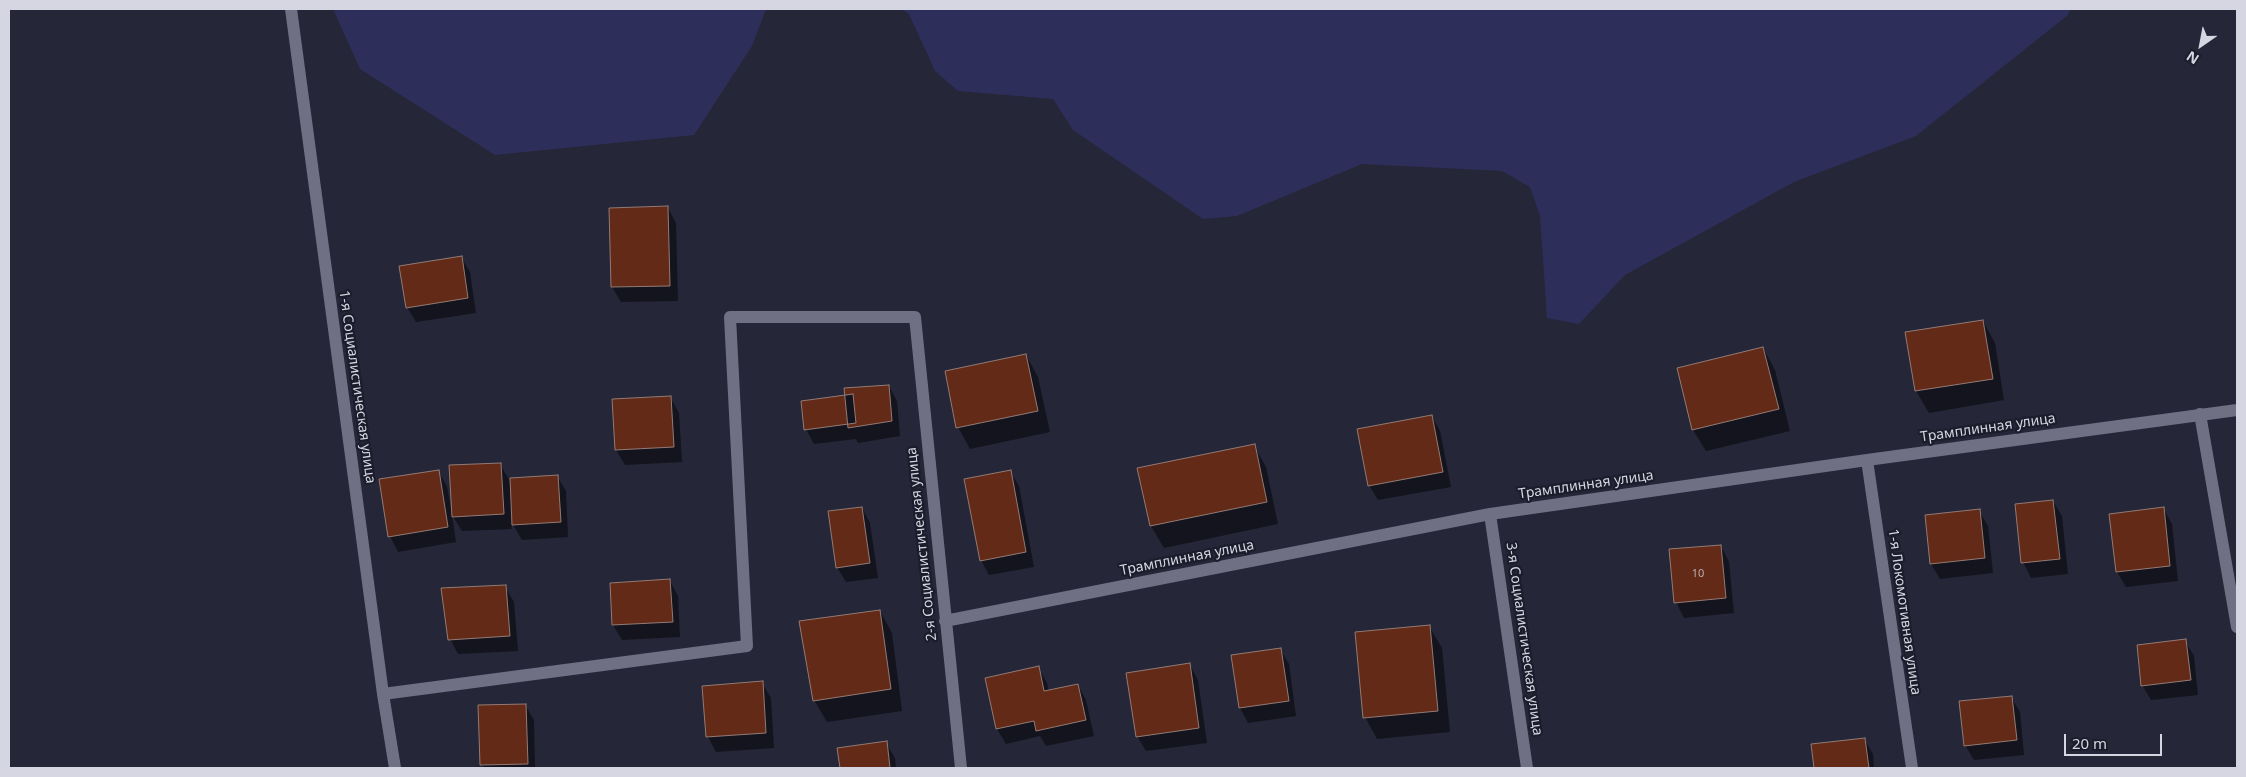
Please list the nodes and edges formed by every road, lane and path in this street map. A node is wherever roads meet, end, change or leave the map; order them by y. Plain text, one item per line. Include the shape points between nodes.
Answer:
1 (290, 9) edge
2 (2237, 410) edge
3 (2200, 414) junction
4 (1867, 460) junction
5 (1490, 514) junction
6 (945, 621) junction
7 (2237, 627) edge
8 (383, 694) junction
9 (396, 768) edge
10 (961, 768) edge
11 (1527, 768) edge
12 (1912, 768) edge

1 - 8 street, 1-я Социалистическая улица
2 - 3 street, Трамплинная улица
3 - 4 street, Трамплинная улица
3 - 7 street
4 - 5 street, Трамплинная улица
4 - 12 street, 1-я Локомотивная улица
5 - 6 street, Трамплинная улица
5 - 11 street, 3-я Социалистическая улица
6 - 8 street, 2-я Социалистическая улица via 915,317 730,317 747,646
6 - 10 street, 2-я Социалистическая улица
8 - 9 street, 1-я Социалистическая улица

